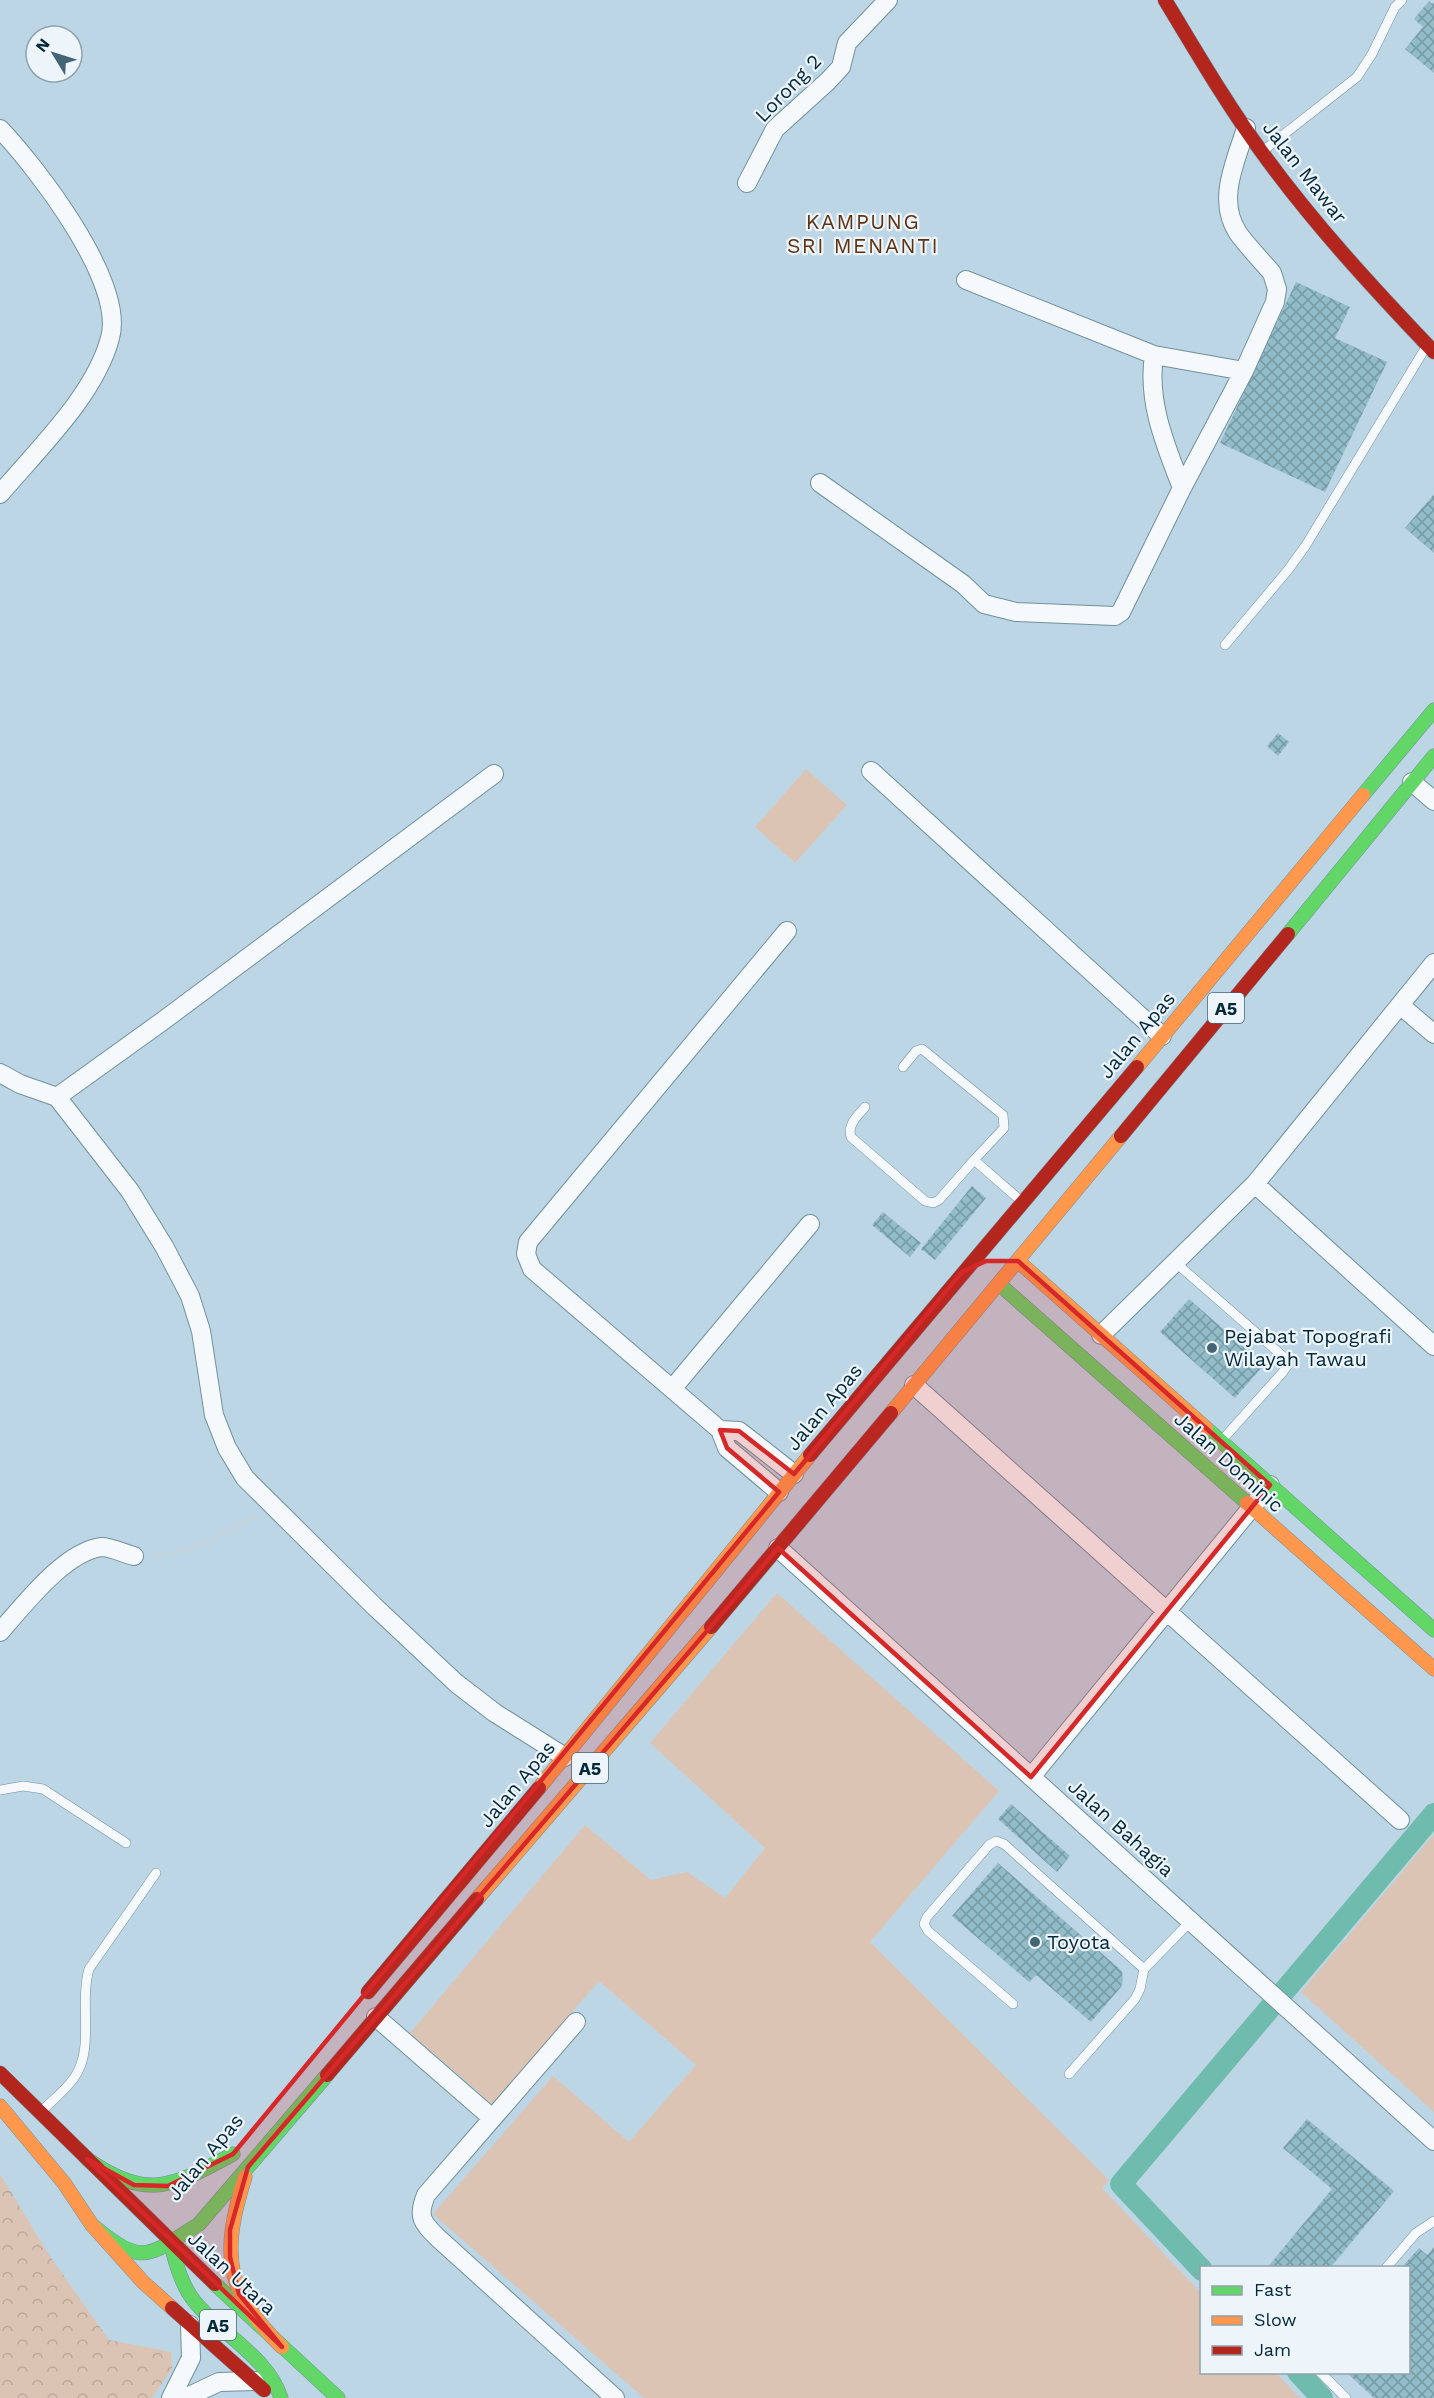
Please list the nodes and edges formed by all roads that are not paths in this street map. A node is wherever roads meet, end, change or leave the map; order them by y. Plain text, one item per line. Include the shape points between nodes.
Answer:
1 (888, 0) edge
2 (1166, 0) edge
3 (1402, 0) edge
4 (1246, 128) junction
5 (0, 129) edge
6 (1262, 151) junction
7 (747, 183) dead end
8 (966, 280) dead end
9 (1431, 349) edge
10 (1154, 355) junction
11 (1244, 371) junction
12 (820, 483) dead end
13 (1182, 488) junction
14 (0, 494) edge
15 (1226, 645) dead end
16 (1434, 710) edge
17 (1434, 756) edge
18 (871, 771) dead end
19 (494, 774) dead end
20 (1412, 782) junction
21 (1434, 801) edge
22 (787, 931) dead end
23 (1434, 963) edge
24 (1401, 1005) junction
25 (1434, 1034) edge
26 (1162, 1036) junction
27 (903, 1066) dead end
28 (0, 1073) edge
29 (57, 1097) junction
30 (865, 1107) dead end
31 (974, 1161) junction
32 (1255, 1184) junction
33 (1023, 1202) junction
34 (810, 1224) dead end
35 (1018, 1261) junction
36 (1176, 1263) junction
37 (962, 1272) junction
38 (999, 1284) junction
39 (1101, 1335) junction
40 (1434, 1346) edge
41 (915, 1384) junction
42 (672, 1389) junction
43 (720, 1430) junction
44 (1222, 1442) junction
45 (795, 1474) junction
46 (1270, 1485) junction
47 (779, 1492) junction
48 (1251, 1508) junction
49 (778, 1548) junction
50 (134, 1556) road end
51 (1167, 1611) junction
52 (1431, 1620) edge
53 (0, 1632) edge
54 (1434, 1669) edge
55 (565, 1757) junction
56 (1031, 1777) junction
57 (0, 1790) edge
58 (1400, 1821) dead end
59 (126, 1843) dead end
60 (156, 1874) dead end
61 (1191, 1921) junction
62 (1144, 1969) junction
63 (361, 2001) dead end
64 (1013, 2004) dead end
65 (376, 2017) junction
66 (576, 2022) dead end
67 (0, 2073) edge
68 (1069, 2074) dead end
69 (0, 2106) edge
70 (41, 2112) junction
71 (492, 2118) junction
72 (1434, 2141) edge
73 (87, 2159) junction
74 (248, 2167) junction
75 (204, 2186) dead end
76 (179, 2221) dead end
77 (1434, 2221) edge
78 (92, 2225) junction
79 (170, 2242) junction
80 (1388, 2266) edge
81 (190, 2325) junction
82 (282, 2347) junction
83 (1321, 2374) edge
84 (255, 2381) junction
85 (171, 2398) edge
86 (185, 2398) edge
87 (273, 2398) edge
88 (281, 2398) edge
89 (339, 2398) edge
90 (615, 2398) edge
91 (1346, 2398) edge

1 - 7 street, Lorong 2 via 847,43 840,67 828,81 775,129
2 - 4 main road, Jalan Mawar
3 - 6 lane via 1357,77
4 - 6 main road, Jalan Mawar
4 - 11 street via 1227,200 1238,232 1272,273 1277,288 1275,302
5 - 14 street via 65,212 111,302 111,336 102,362 82,396
6 - 9 main road, Jalan Mawar via 1312,216
8 - 10 street
9 - 15 lane via 1288,570
10 - 11 street
10 - 13 street via 1151,375 1157,423
11 - 13 street
12 - 13 street via 963,584 984,604 1016,612 1115,616 1126,606
16 - 26 main road, Jalan Apas / A5
17 - 20 main road, Jalan Apas / A5
18 - 26 street
19 - 29 street
20 - 21 street
20 - 35 main road, Jalan Apas / A5
22 - 42 street via 528,1242 525,1254 532,1269
23 - 24 street
24 - 25 street
24 - 32 street
26 - 33 main road, Jalan Apas / A5
27 - 31 lane via 922,1049 1003,1115 1004,1128
28 - 29 street
29 - 55 street via 130,1191 180,1275 201,1331 214,1415 245,1478 456,1683
30 - 31 lane via 852,1123 851,1137 925,1201 939,1200
31 - 33 lane
32 - 36 street
32 - 40 street
33 - 37 main road, Jalan Apas / A5
34 - 42 street
35 - 37 main road via 999,1259
35 - 38 main road, Jalan Apas / A5
35 - 39 main road, Jalan Dominic
36 - 39 street
36 - 44 lane via 1285,1358 1287,1366
37 - 45 main road, Jalan Apas / A5
38 - 41 main road, Jalan Apas / A5
38 - 48 main road, Jalan Dominic
39 - 44 main road, Jalan Dominic
41 - 49 main road, Jalan Apas / A5
41 - 51 street
42 - 43 street
43 - 45 street via 739,1431
43 - 47 street via 727,1448
44 - 46 main road, Jalan Dominic
45 - 47 main road, Jalan Apas / A5
46 - 48 street
46 - 52 main road, Jalan Dominic
47 - 55 main road, Jalan Apas / A5
48 - 51 street
48 - 54 main road, Jalan Dominic
49 - 56 street, Jalan Bahagia
49 - 65 main road, Jalan Apas / A5
50 - 53 street via 103,1547 77,1556 50,1576
51 - 56 street
51 - 58 street
55 - 63 main road, Jalan Apas / A5
56 - 61 street, Jalan Bahagia
57 - 59 lane via 23,1786 42,1789
60 - 70 lane via 89,1969 84,1986 87,2044 81,2063 74,2078
61 - 62 lane
61 - 72 street, Jalan Bahagia
62 - 64 lane via 996,1841 924,1924
62 - 68 lane via 1135,1999
65 - 71 street
65 - 74 main road, Jalan Apas / A5
66 - 71 street
67 - 70 main road, Jalan Utara
69 - 78 main road via 64,2183
70 - 73 main road, Jalan Utara
71 - 90 street via 426,2195 421,2208 423,2223
73 - 75 main road, Jalan Apas via 134,2185 168,2186 236,2150
73 - 79 main road, Jalan Utara
74 - 79 main road, Jalan Apas / A5 via 199,2224
74 - 82 main road via 230,2230 230,2258 239,2294
76 - 79 main road, Jalan Apas
77 - 80 lane via 1416,2234
78 - 79 main road, A5 via 123,2249 137,2254 155,2252
78 - 81 main road via 143,2282
79 - 82 main road, Jalan Utara
79 - 88 main road, A5 via 181,2278 195,2302 270,2376
81 - 84 main road
81 - 85 street via 191,2358
82 - 89 main road, Jalan Utara
83 - 91 lane
84 - 86 street via 219,2382
84 - 87 main road

